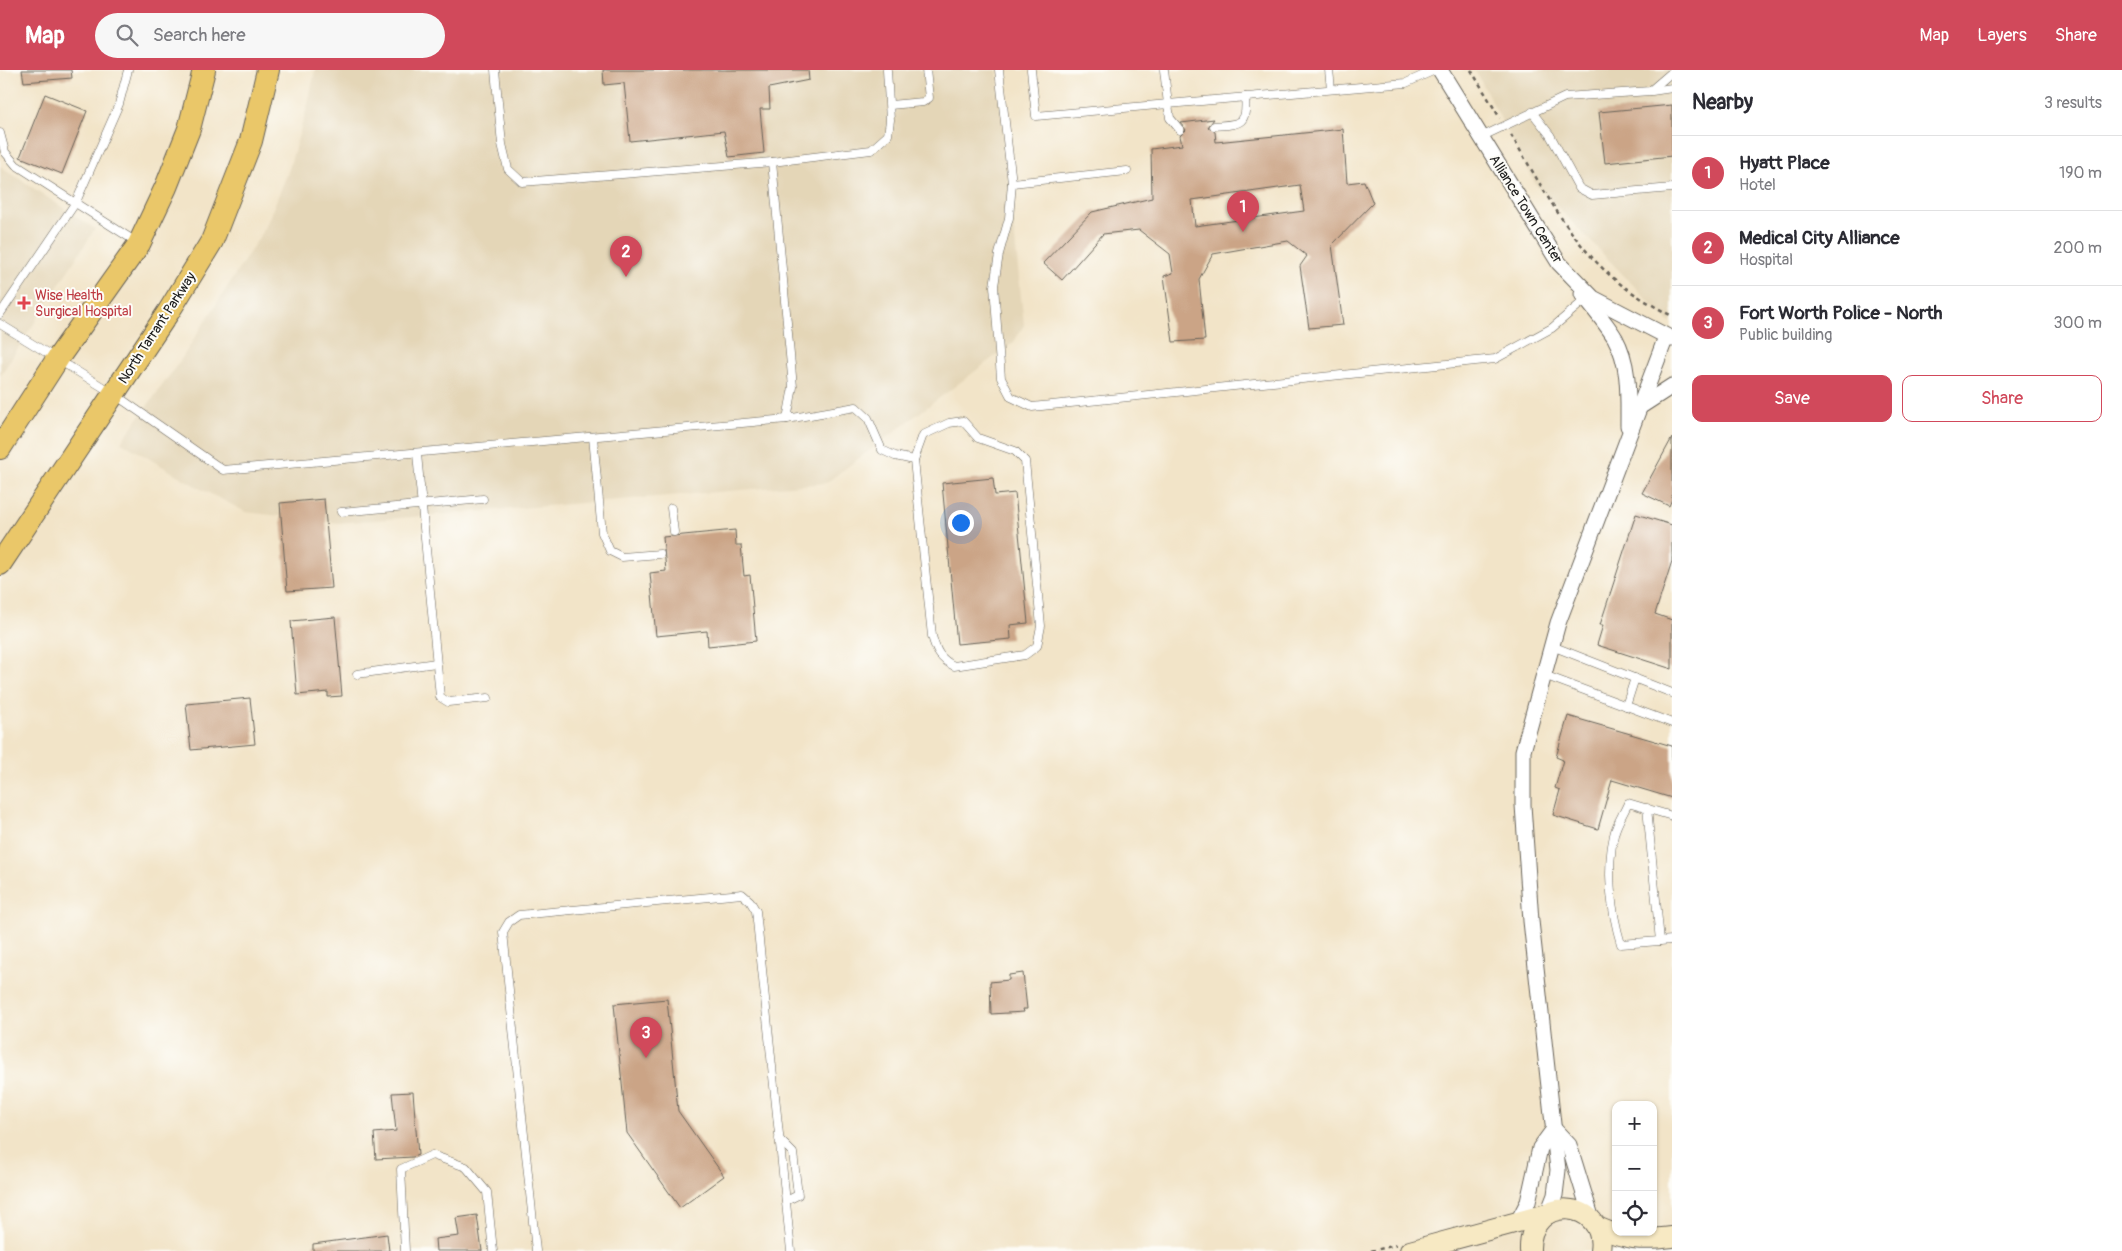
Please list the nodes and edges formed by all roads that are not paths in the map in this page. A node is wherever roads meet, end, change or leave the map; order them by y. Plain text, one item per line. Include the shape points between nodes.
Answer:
1 (128, 70) edge
2 (204, 70) edge
3 (268, 70) edge
4 (495, 70) edge
5 (887, 70) edge
6 (926, 70) edge
7 (999, 70) edge
8 (1031, 70) edge
9 (1164, 70) edge
10 (1328, 70) edge
11 (1436, 70) edge
12 (1440, 70) edge
13 (1672, 72) edge
14 (1672, 88) edge
15 (1331, 89) junction
16 (1650, 91) junction
17 (1245, 97) junction
18 (1168, 104) junction
19 (890, 105) junction
20 (1532, 112) junction
21 (1214, 126) dead end
22 (1180, 130) dead end
23 (0, 133) edge
24 (1481, 137) junction
25 (772, 162) junction
26 (1127, 171) dead end
27 (1012, 183) junction
28 (1672, 188) edge
29 (76, 202) junction
30 (139, 244) junction
31 (1558, 263) junction
32 (1586, 300) junction
33 (0, 314) edge
34 (0, 324) edge
35 (1669, 338) edge
36 (58, 358) junction
37 (1672, 386) edge
38 (114, 394) junction
39 (1638, 408) junction
40 (787, 419) junction
41 (593, 437) junction
42 (1628, 437) junction
43 (0, 448) edge
44 (417, 454) junction
45 (914, 460) junction
46 (483, 499) dead end
47 (421, 505) junction
48 (671, 508) dead end
49 (341, 512) dead end
50 (674, 532) dead end
51 (660, 554) dead end
52 (0, 564) edge
53 (1552, 646) junction
54 (436, 663) junction
55 (357, 674) dead end
56 (1544, 675) junction
57 (1636, 678) junction
58 (1672, 692) edge
59 (488, 698) dead end
60 (1626, 706) junction
61 (1672, 723) edge
62 (1646, 808) junction
63 (1672, 816) edge
64 (1672, 940) edge
65 (1660, 941) junction
66 (1554, 1129) junction
67 (780, 1139) junction
68 (786, 1201) junction
69 (1548, 1214) junction
70 (1517, 1223) junction
71 (1595, 1225) junction
72 (1672, 1236) edge
73 (405, 1251) edge
74 (493, 1251) edge
75 (536, 1251) edge
76 (791, 1251) edge
77 (1410, 1251) edge
78 (1530, 1251) edge
79 (1600, 1251) edge

1 - 29 lane via 119,104
2 - 30 main road via 189,129
3 - 38 main road, North Tarrant Parkway via 252,141 212,241
4 - 25 lane via 502,144 508,169 522,182
5 - 19 lane
6 - 19 lane via 929,98 923,102
7 - 27 lane
8 - 18 lane via 1036,116
9 - 18 lane
10 - 15 lane
11 - 15 lane via 1406,83
12 - 24 street, Alliance Town Center
13 - 16 lane
14 - 16 lane
15 - 17 lane
16 - 20 lane via 1565,98
17 - 18 lane
17 - 21 lane via 1244,119 1238,124
18 - 22 lane via 1170,118
19 - 25 lane via 888,135 871,150
20 - 24 lane
20 - 28 lane via 1550,136 1579,188 1592,195
23 - 29 lane via 5,152 16,165
24 - 31 street, Alliance Town Center
25 - 40 lane via 793,387
26 - 27 lane
27 - 32 lane via 1009,218 994,286 996,323 1001,378 1011,397 1032,407 1494,359 1552,328
29 - 30 lane
29 - 33 lane
30 - 36 main road
31 - 32 street
31 - 35 street, Alliance Town Center via 1593,298
32 - 42 street via 1615,338 1624,363 1628,378
34 - 36 lane
35 - 39 street
36 - 38 lane
36 - 43 main road
37 - 39 street
38 - 44 lane via 224,470
38 - 52 main road, North Tarrant Parkway
39 - 42 street
40 - 41 lane
40 - 45 lane via 856,407 868,418 882,450
41 - 44 lane
41 - 51 lane via 602,533 610,551 622,557
42 - 53 street
44 - 47 lane
45 - 45 lane via 936,650 944,661 954,666 1025,655 1037,646 1041,626 1025,462 1015,451 978,438 962,421 949,423 923,435
46 - 47 lane
47 - 49 lane
47 - 54 lane
48 - 50 lane
53 - 56 street
53 - 57 lane
54 - 55 lane
54 - 59 lane via 440,698 444,702
56 - 60 lane
56 - 66 street via 1523,751 1523,805 1530,921
57 - 58 lane
57 - 60 lane
60 - 61 lane
62 - 63 lane
62 - 65 lane
62 - 65 lane via 1628,803 1614,834 1610,872 1621,944
64 - 65 lane
66 - 69 street via 1558,1182
66 - 70 street via 1540,1148 1528,1202
66 - 71 street via 1568,1145
67 - 68 lane
67 - 68 lane via 793,1154 798,1195
67 - 75 lane via 756,911 742,894 519,915 503,932
68 - 76 lane
69 - 70 main road
69 - 71 main road via 1568,1209 1578,1211
69 - 78 main road via 1532,1230
70 - 77 main road
71 - 72 main road via 1621,1238 1645,1240
71 - 79 main road
73 - 74 lane via 400,1169 432,1155 466,1167 487,1192

